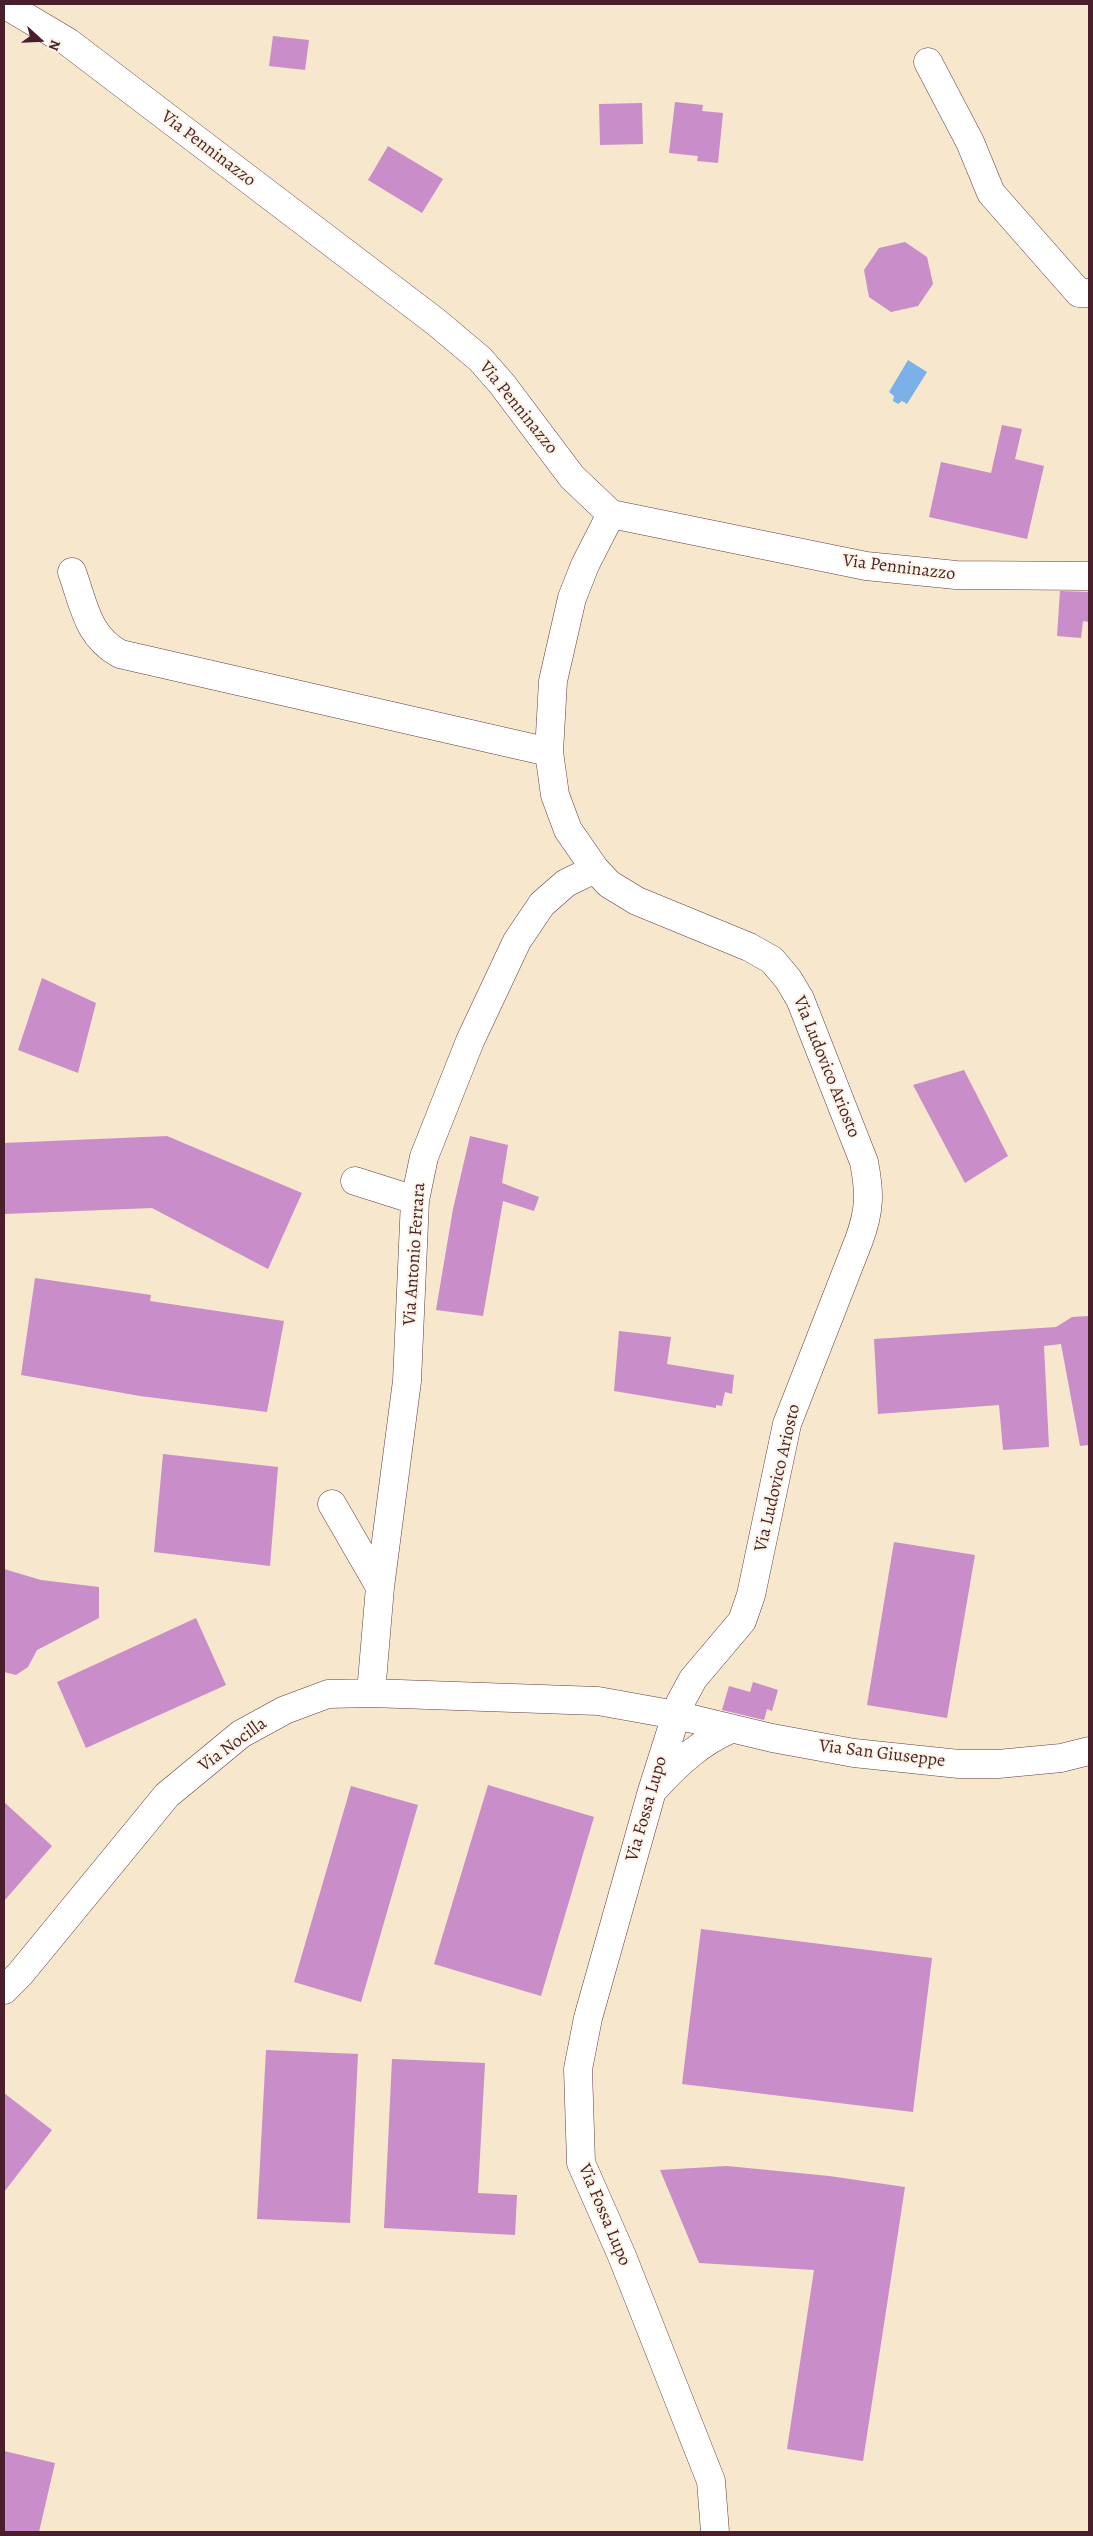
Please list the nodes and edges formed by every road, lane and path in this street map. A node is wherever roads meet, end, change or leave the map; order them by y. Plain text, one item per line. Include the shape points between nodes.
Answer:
1 (4, 4) edge
2 (928, 62) dead end
3 (1089, 293) edge
4 (611, 514) junction
5 (72, 572) dead end
6 (1089, 576) edge
7 (549, 752) junction
8 (594, 869) junction
9 (355, 1181) dead end
10 (415, 1200) junction
11 (332, 1504) dead end
12 (380, 1587) junction
13 (371, 1692) junction
14 (676, 1715) junction
15 (731, 1729) junction
16 (1089, 1751) edge
17 (652, 1791) junction
18 (4, 1990) edge
19 (715, 2532) edge

1 - 4 street, Via Penninazzo via 68,42 436,322 502,384 572,478
2 - 3 street via 970,142 991,193 1079,293
4 - 6 street, Via Penninazzo via 866,566 956,575
4 - 7 street, Via Ludovico Ariosto via 585,565 560,643 549,716
5 - 7 street via 96,635 120,654
7 - 8 street, Via Ludovico Ariosto via 556,795 568,830
8 - 10 street, Via Antonio Ferrara via 566,883 542,904 517,942 470,1040 424,1157
8 - 14 street, Via Ludovico Ariosto via 609,884 637,901 772,960 800,999 864,1162 870,1190 868,1216 788,1424 751,1595 742,1622 693,1679
9 - 10 street
10 - 12 street, Via Antonio Ferrara via 407,1381
11 - 12 street
12 - 13 street, Via Antonio Ferrara
13 - 14 street, Via Nocilla via 598,1701
13 - 18 street, Via Nocilla via 328,1694 285,1710 234,1740 167,1795
14 - 15 street, Via San Giuseppe
14 - 17 street, Via Fossa Lupo
15 - 16 street, Via San Giuseppe via 854,1753 959,1764 1061,1758
15 - 17 street via 710,1738 681,1760
17 - 19 street, Via Fossa Lupo via 581,2052 578,2069 581,2163 622,2256 710,2481

